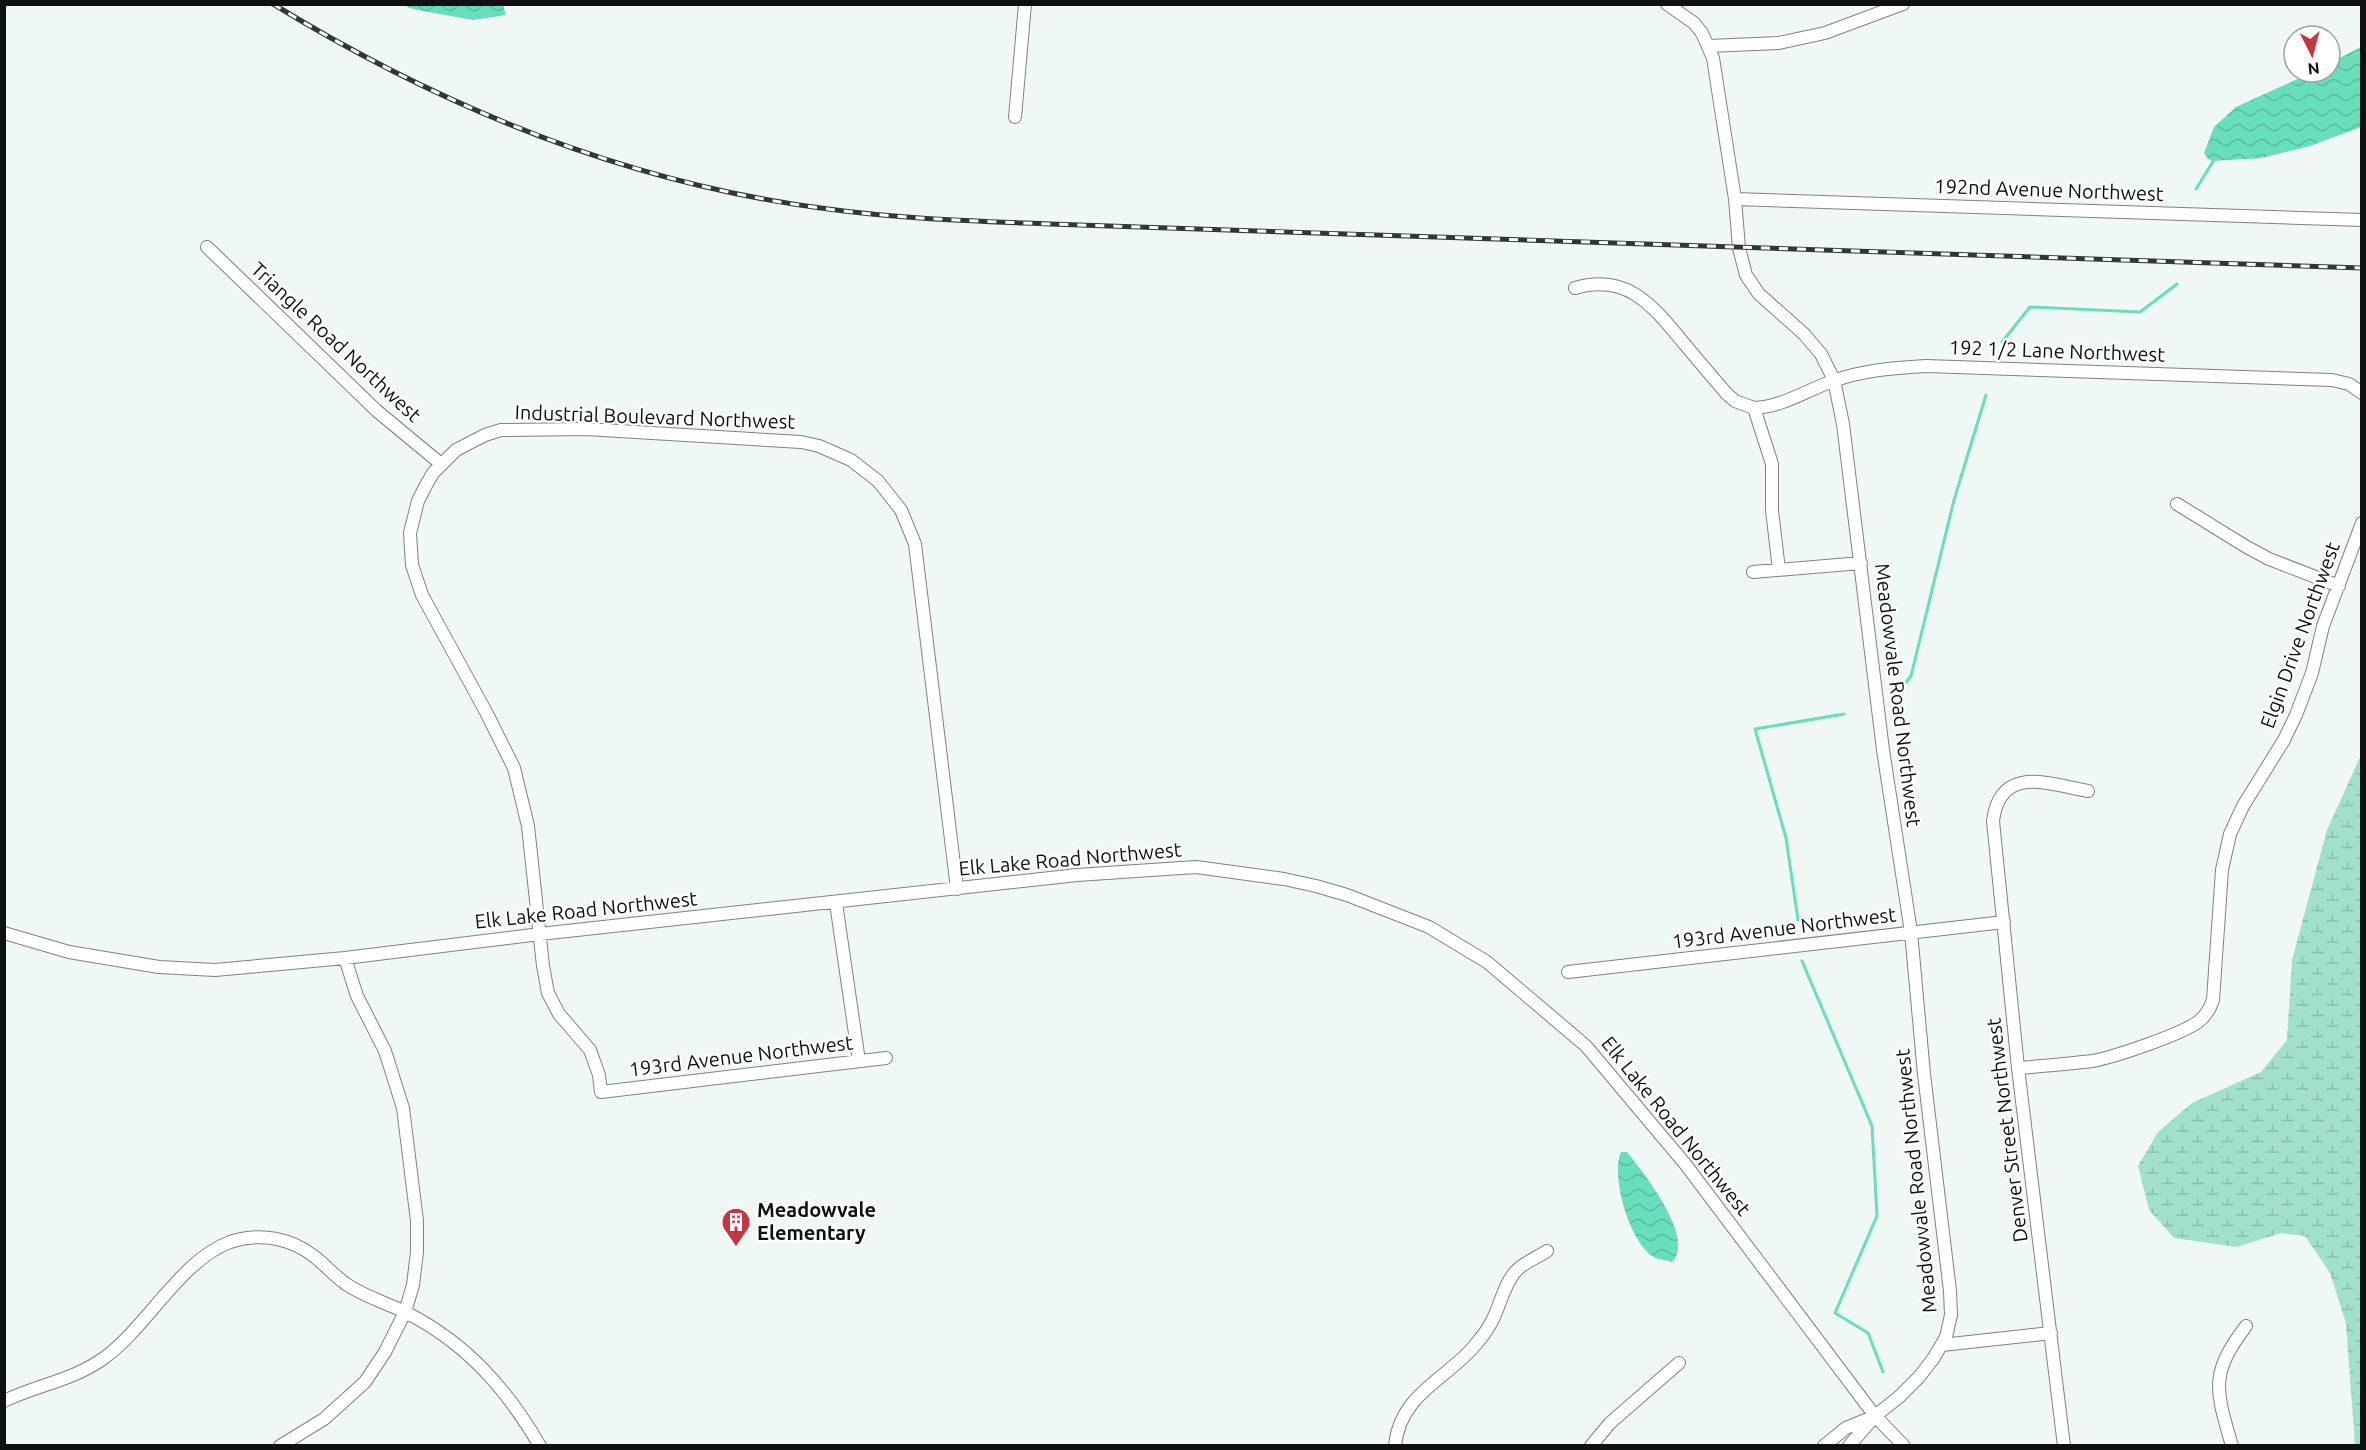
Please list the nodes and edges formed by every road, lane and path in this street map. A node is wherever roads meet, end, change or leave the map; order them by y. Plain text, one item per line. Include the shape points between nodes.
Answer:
1 (1025, 4) edge
2 (1667, 4) edge
3 (1903, 4) edge
4 (1709, 46) junction
5 (1015, 117) dead end
6 (1735, 200) junction
7 (2361, 220) edge
8 (207, 247) dead end
9 (1575, 288) dead end
10 (1834, 380) junction
11 (2361, 393) edge
12 (1754, 408) junction
13 (441, 464) junction
14 (2177, 504) dead end
15 (2361, 523) edge
16 (1861, 563) junction
17 (1779, 570) junction
18 (1753, 572) dead end
19 (2339, 586) junction
20 (2088, 791) dead end
21 (957, 889) junction
22 (836, 903) junction
23 (2004, 922) junction
24 (1911, 932) junction
25 (4, 933) edge
26 (540, 934) junction
27 (345, 958) junction
28 (1568, 972) dead end
29 (886, 1058) dead end
30 (858, 1061) junction
31 (2018, 1068) junction
32 (601, 1092) joint
33 (1547, 1251) dead end
34 (405, 1312) junction
35 (2246, 1326) dead end
36 (2051, 1333) junction
37 (1942, 1345) junction
38 (1679, 1363) dead end
39 (4, 1401) edge
40 (1875, 1416) junction
41 (280, 1446) edge
42 (540, 1446) edge
43 (1395, 1446) edge
44 (1591, 1446) edge
45 (1824, 1446) edge
46 (1849, 1446) edge
47 (1904, 1446) edge
48 (2064, 1446) edge
49 (2232, 1446) edge

1 - 5 street
2 - 4 street, Meadowvale Road Northwest via 1695,24
3 - 4 street via 1825,33 1779,43
4 - 6 street, Meadowvale Road Northwest via 1716,68
6 - 7 street, 192nd Avenue Northwest
6 - 10 street, Meadowvale Road Northwest via 1739,248 1746,275 1759,294 1814,344
8 - 13 street, Triangle Road Northwest via 377,411
9 - 12 street via 1598,283 1634,293 1656,311 1727,394
10 - 11 street, 192 1/2 Lane Northwest via 1871,370 1926,366 2332,380 2349,384
10 - 12 street, 192 1/2 Lane Northwest via 1780,404
10 - 16 street, Meadowvale Road Northwest
12 - 17 street via 1772,464 1772,510
13 - 21 street, Industrial Boulevard Northwest via 456,450 485,435 501,430 543,429 801,442 835,452 865,470 901,510 915,544
13 - 26 street, Industrial Boulevard Northwest via 425,487 413,517 412,565 422,595 514,768 528,826
14 - 19 street via 2253,550
15 - 19 street, Elgin Drive Northwest
16 - 17 street
16 - 24 street, Meadowvale Road Northwest via 1883,750
17 - 18 street
19 - 31 street, Elgin Drive Northwest via 2296,715 2230,834 2222,870 2210,1009 2186,1029 2120,1054
20 - 23 street, Denver Street Northwest via 2028,781 2012,786 1999,799 1993,821
21 - 22 street, Elk Lake Road Northwest
21 - 40 street, Elk Lake Road Northwest via 1196,867 1316,886 1429,927 1487,962 1586,1046 1686,1165
22 - 26 street, Elk Lake Road Northwest
22 - 30 street
23 - 24 street, 193rd Avenue Northwest
23 - 31 street, Denver Street Northwest
24 - 28 street, 193rd Avenue Northwest
24 - 37 street, Meadowvale Road Northwest via 1950,1299 1951,1315
25 - 27 street, Elk Lake Road Northwest via 69,952 159,967 215,970
26 - 27 street, Elk Lake Road Northwest
26 - 32 street, Industrial Boulevard Northwest via 548,993 559,1014 590,1050
27 - 34 street via 357,996 385,1051 404,1115 418,1237
29 - 30 street, 193rd Avenue Northwest
30 - 32 street, 193rd Avenue Northwest
31 - 36 street, Denver Street Northwest
33 - 43 street via 1516,1271 1491,1323 1475,1345 1422,1390 1407,1411
34 - 39 street via 346,1284 293,1243 268,1237 242,1239 203,1258 104,1358 77,1374
34 - 41 street via 375,1368 353,1395 324,1419
34 - 42 street via 433,1327 472,1357 515,1406
35 - 49 street via 2218,1375 2219,1398
36 - 37 street
36 - 48 street, Denver Street Northwest
37 - 40 street, Meadowvale Road Northwest via 1919,1377
38 - 44 street via 1610,1423
40 - 45 street via 1846,1428
40 - 46 street
40 - 47 street, Elk Lake Road Northwest

